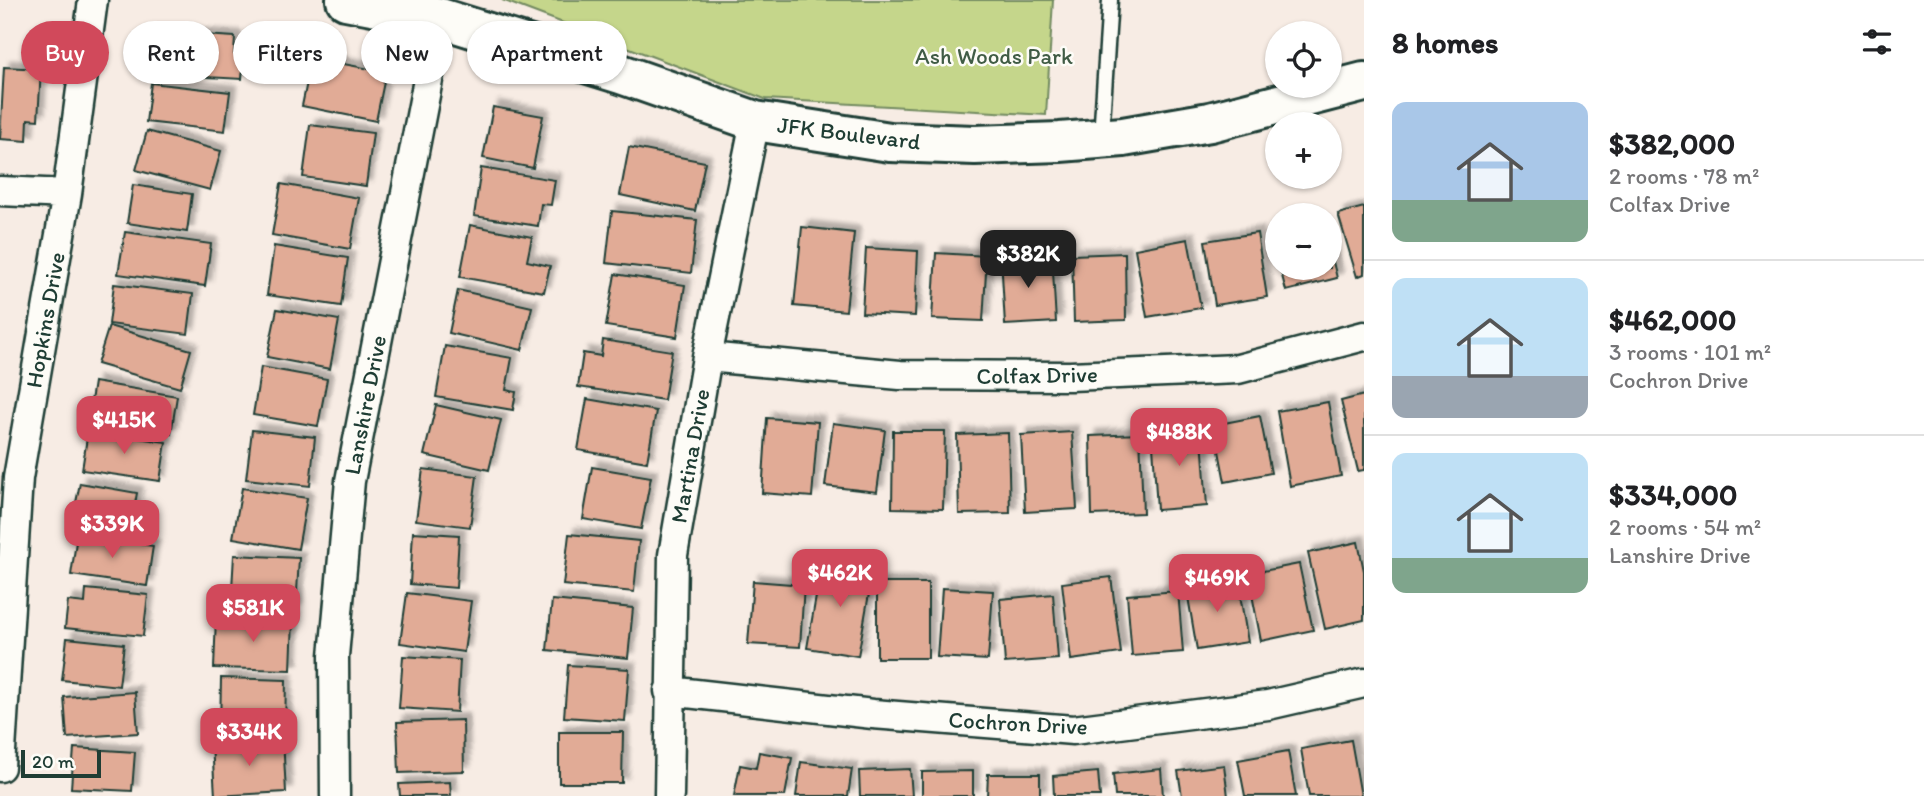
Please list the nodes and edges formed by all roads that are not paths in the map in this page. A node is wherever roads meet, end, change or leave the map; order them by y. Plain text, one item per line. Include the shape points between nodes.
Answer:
1 (93, 0) edge
2 (346, 0) edge
3 (1110, 0) edge
4 (440, 18) junction
5 (1364, 82) edge
6 (755, 121) junction
7 (1100, 139) junction
8 (0, 191) edge
9 (67, 194) junction
10 (1364, 336) edge
11 (707, 357) junction
12 (1364, 683) edge
13 (669, 691) junction
14 (0, 767) edge
15 (335, 796) edge
16 (669, 796) edge

1 - 9 street, Hopkins Drive
2 - 4 street, JFK Boulevard
3 - 7 lane
4 - 6 street, JFK Boulevard
4 - 15 street, Lanshire Drive via 350,481 334,656
5 - 7 street, JFK Boulevard via 1210,122
6 - 7 street, JFK Boulevard via 890,142 975,145
6 - 11 street, Martina Drive
8 - 9 street
9 - 14 street, Hopkins Drive via 18,478
10 - 11 street, Colfax Drive via 1238,369 1070,376 900,375
11 - 13 street, Martina Drive via 673,555
12 - 13 street, Cochron Drive via 1268,705 1073,730 873,715
13 - 16 street, Martina Drive

